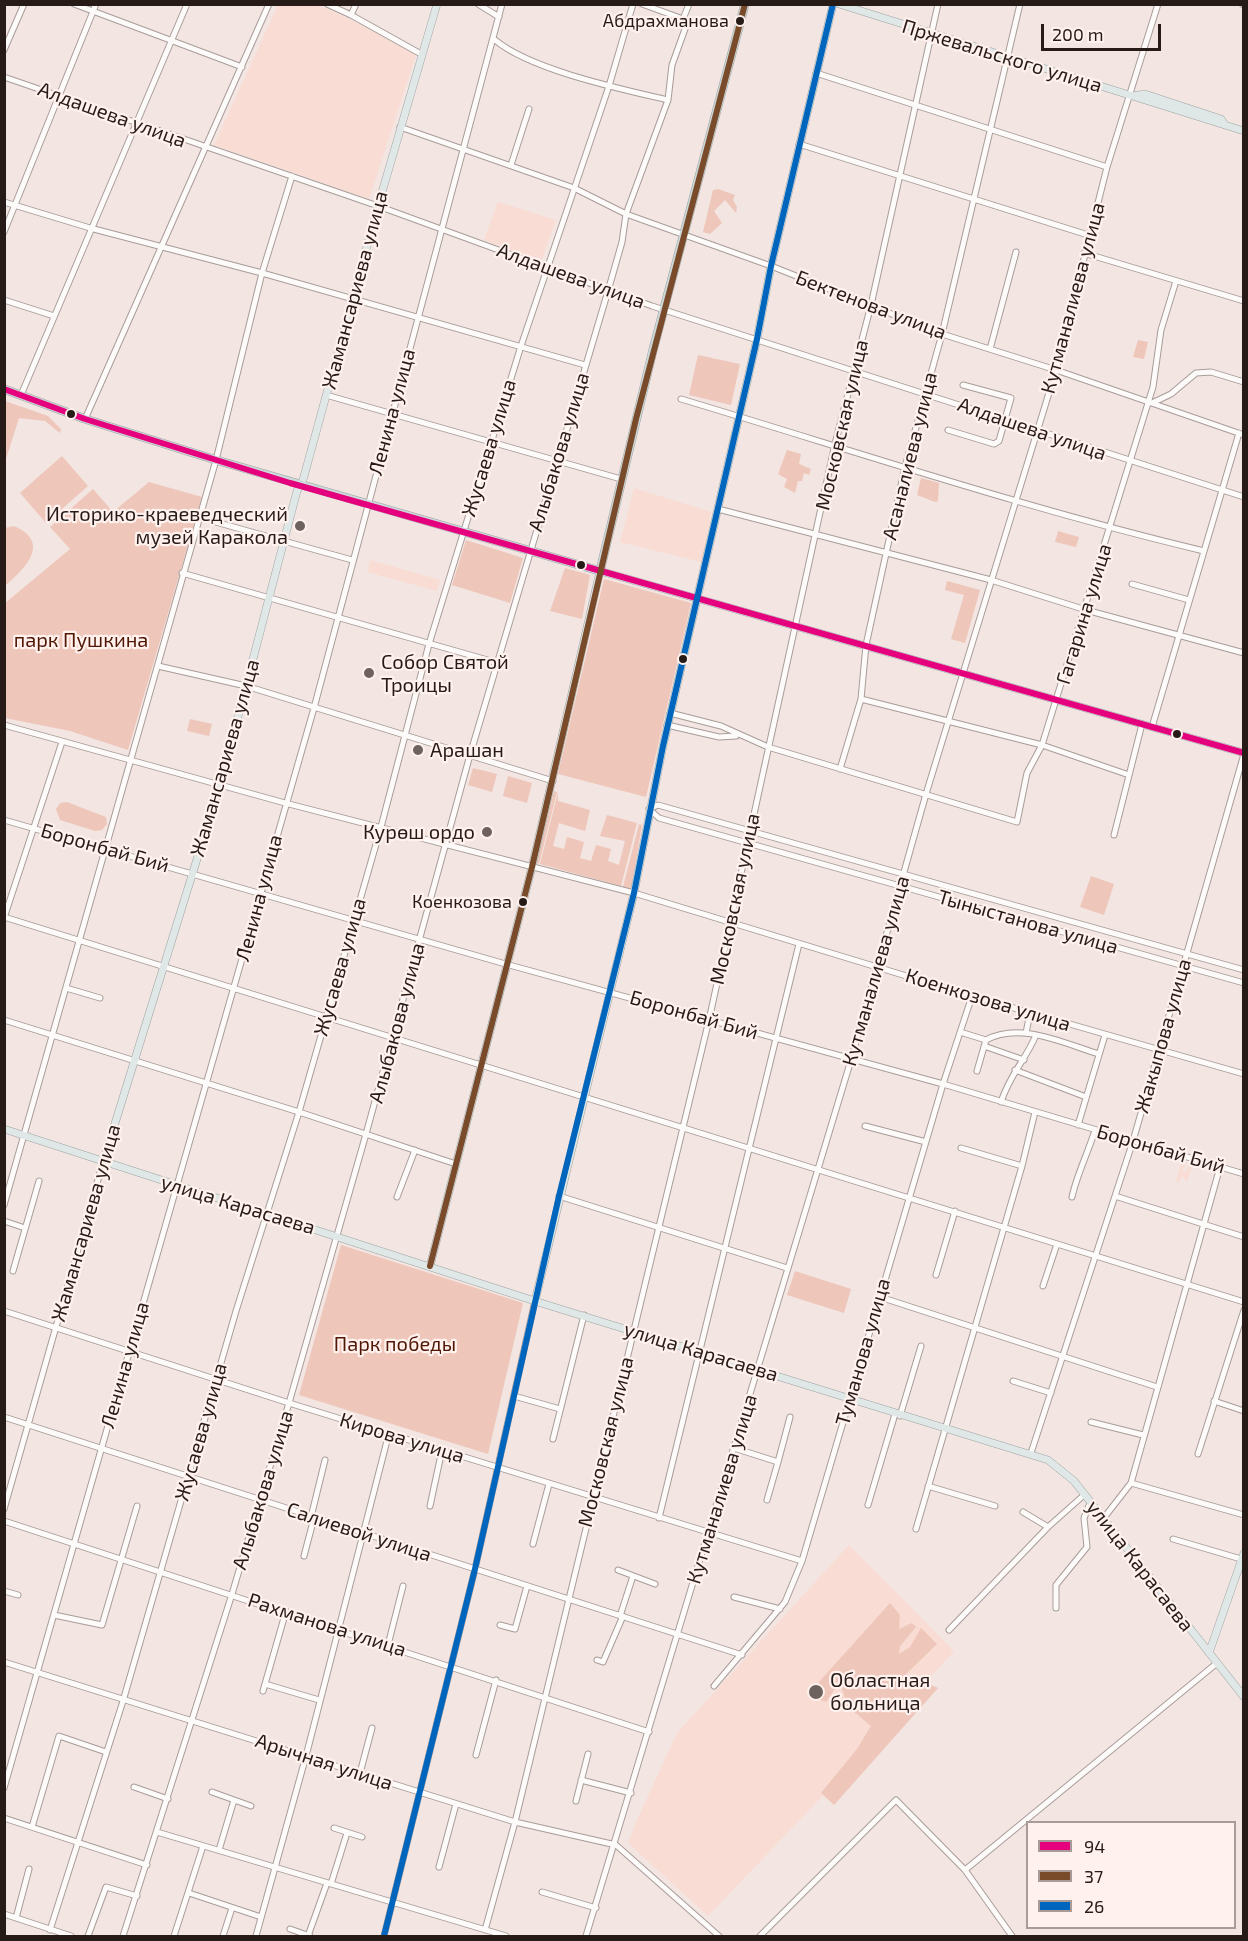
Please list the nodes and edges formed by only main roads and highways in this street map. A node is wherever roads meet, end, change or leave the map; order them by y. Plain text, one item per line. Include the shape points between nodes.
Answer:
1 (437, 4) edge
2 (745, 4) edge
3 (833, 4) edge
4 (839, 4) edge
5 (1244, 131) edge
6 (4, 389) edge
7 (300, 485) junction
8 (600, 571) junction
9 (697, 598) junction
10 (1244, 754) edge
11 (4, 1129) edge
12 (103, 1162) junction
13 (430, 1266) junction
14 (535, 1300) junction
15 (1242, 1556) edge
16 (1209, 1653) junction
17 (1244, 1697) edge

1 - 7 main road, Жамансариева улица
2 - 8 highway
3 - 9 main road
4 - 5 main road, Пржевальского улица
6 - 7 highway via 85,419
7 - 8 highway
7 - 12 main road, Жамансариева улица via 220,784
8 - 9 main road
8 - 13 main road via 532,867
9 - 10 main road
9 - 14 main road via 634,893
11 - 12 main road, улица Карасаева
12 - 13 main road, улица Карасаева
13 - 14 main road, улица Карасаева
14 - 16 main road, улица Карасаева via 1031,1454 1058,1466
15 - 16 main road
16 - 17 main road, улица Карасаева

